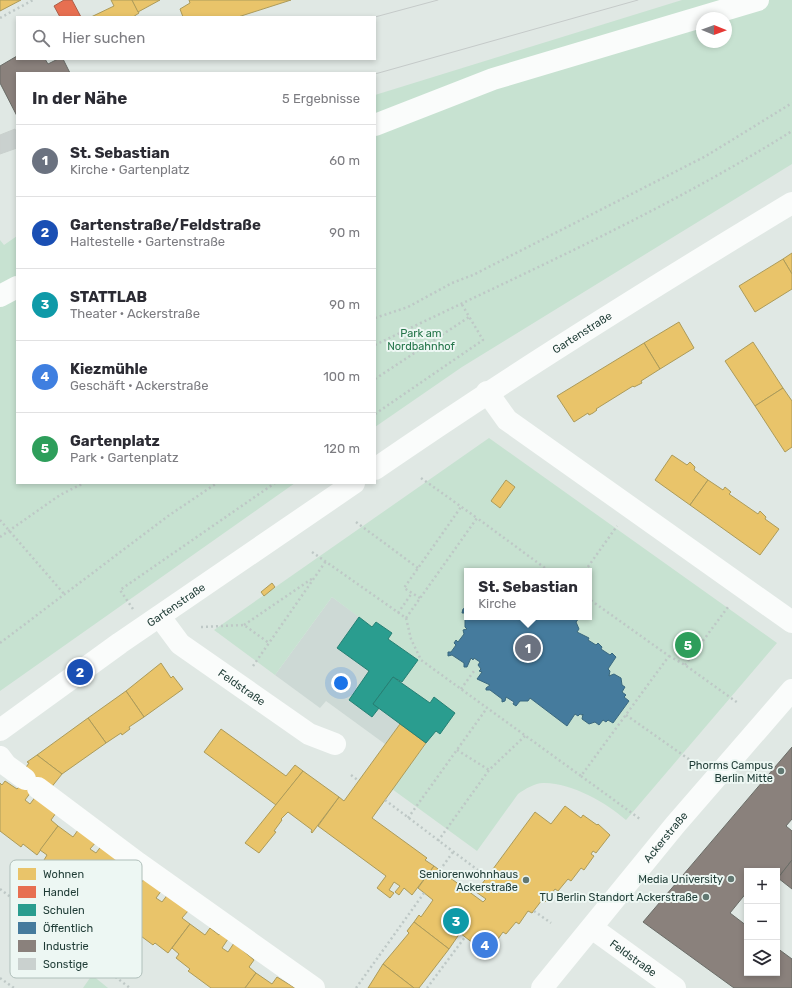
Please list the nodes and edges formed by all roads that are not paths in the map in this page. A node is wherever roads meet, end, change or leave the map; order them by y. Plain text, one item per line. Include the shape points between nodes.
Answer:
1 (758, 0) edge
2 (376, 125) edge
3 (792, 203) edge
4 (16, 288) edge
5 (0, 296) edge
6 (487, 392) junction
7 (376, 467) edge
8 (353, 484) edge
9 (152, 622) junction
10 (792, 622) edge
11 (792, 690) edge
12 (0, 730) edge
13 (335, 744) dead end
14 (0, 757) edge
15 (134, 860) edge
16 (142, 866) edge
17 (592, 928) junction
18 (314, 988) edge
19 (542, 988) edge
20 (675, 988) edge

1 - 2 street via 493,79
3 - 6 street, Gartenstraße via 686,266
4 - 5 street
6 - 7 street, Gartenstraße
6 - 10 street via 507,420
8 - 9 street, Gartenstraße
9 - 12 street, Gartenstraße
9 - 13 street, Feldstraße via 186,649 308,734
11 - 17 street, Ackerstraße via 675,825
14 - 15 street via 6,765
16 - 18 street
17 - 19 street, Ackerstraße
17 - 20 street, Feldstraße

